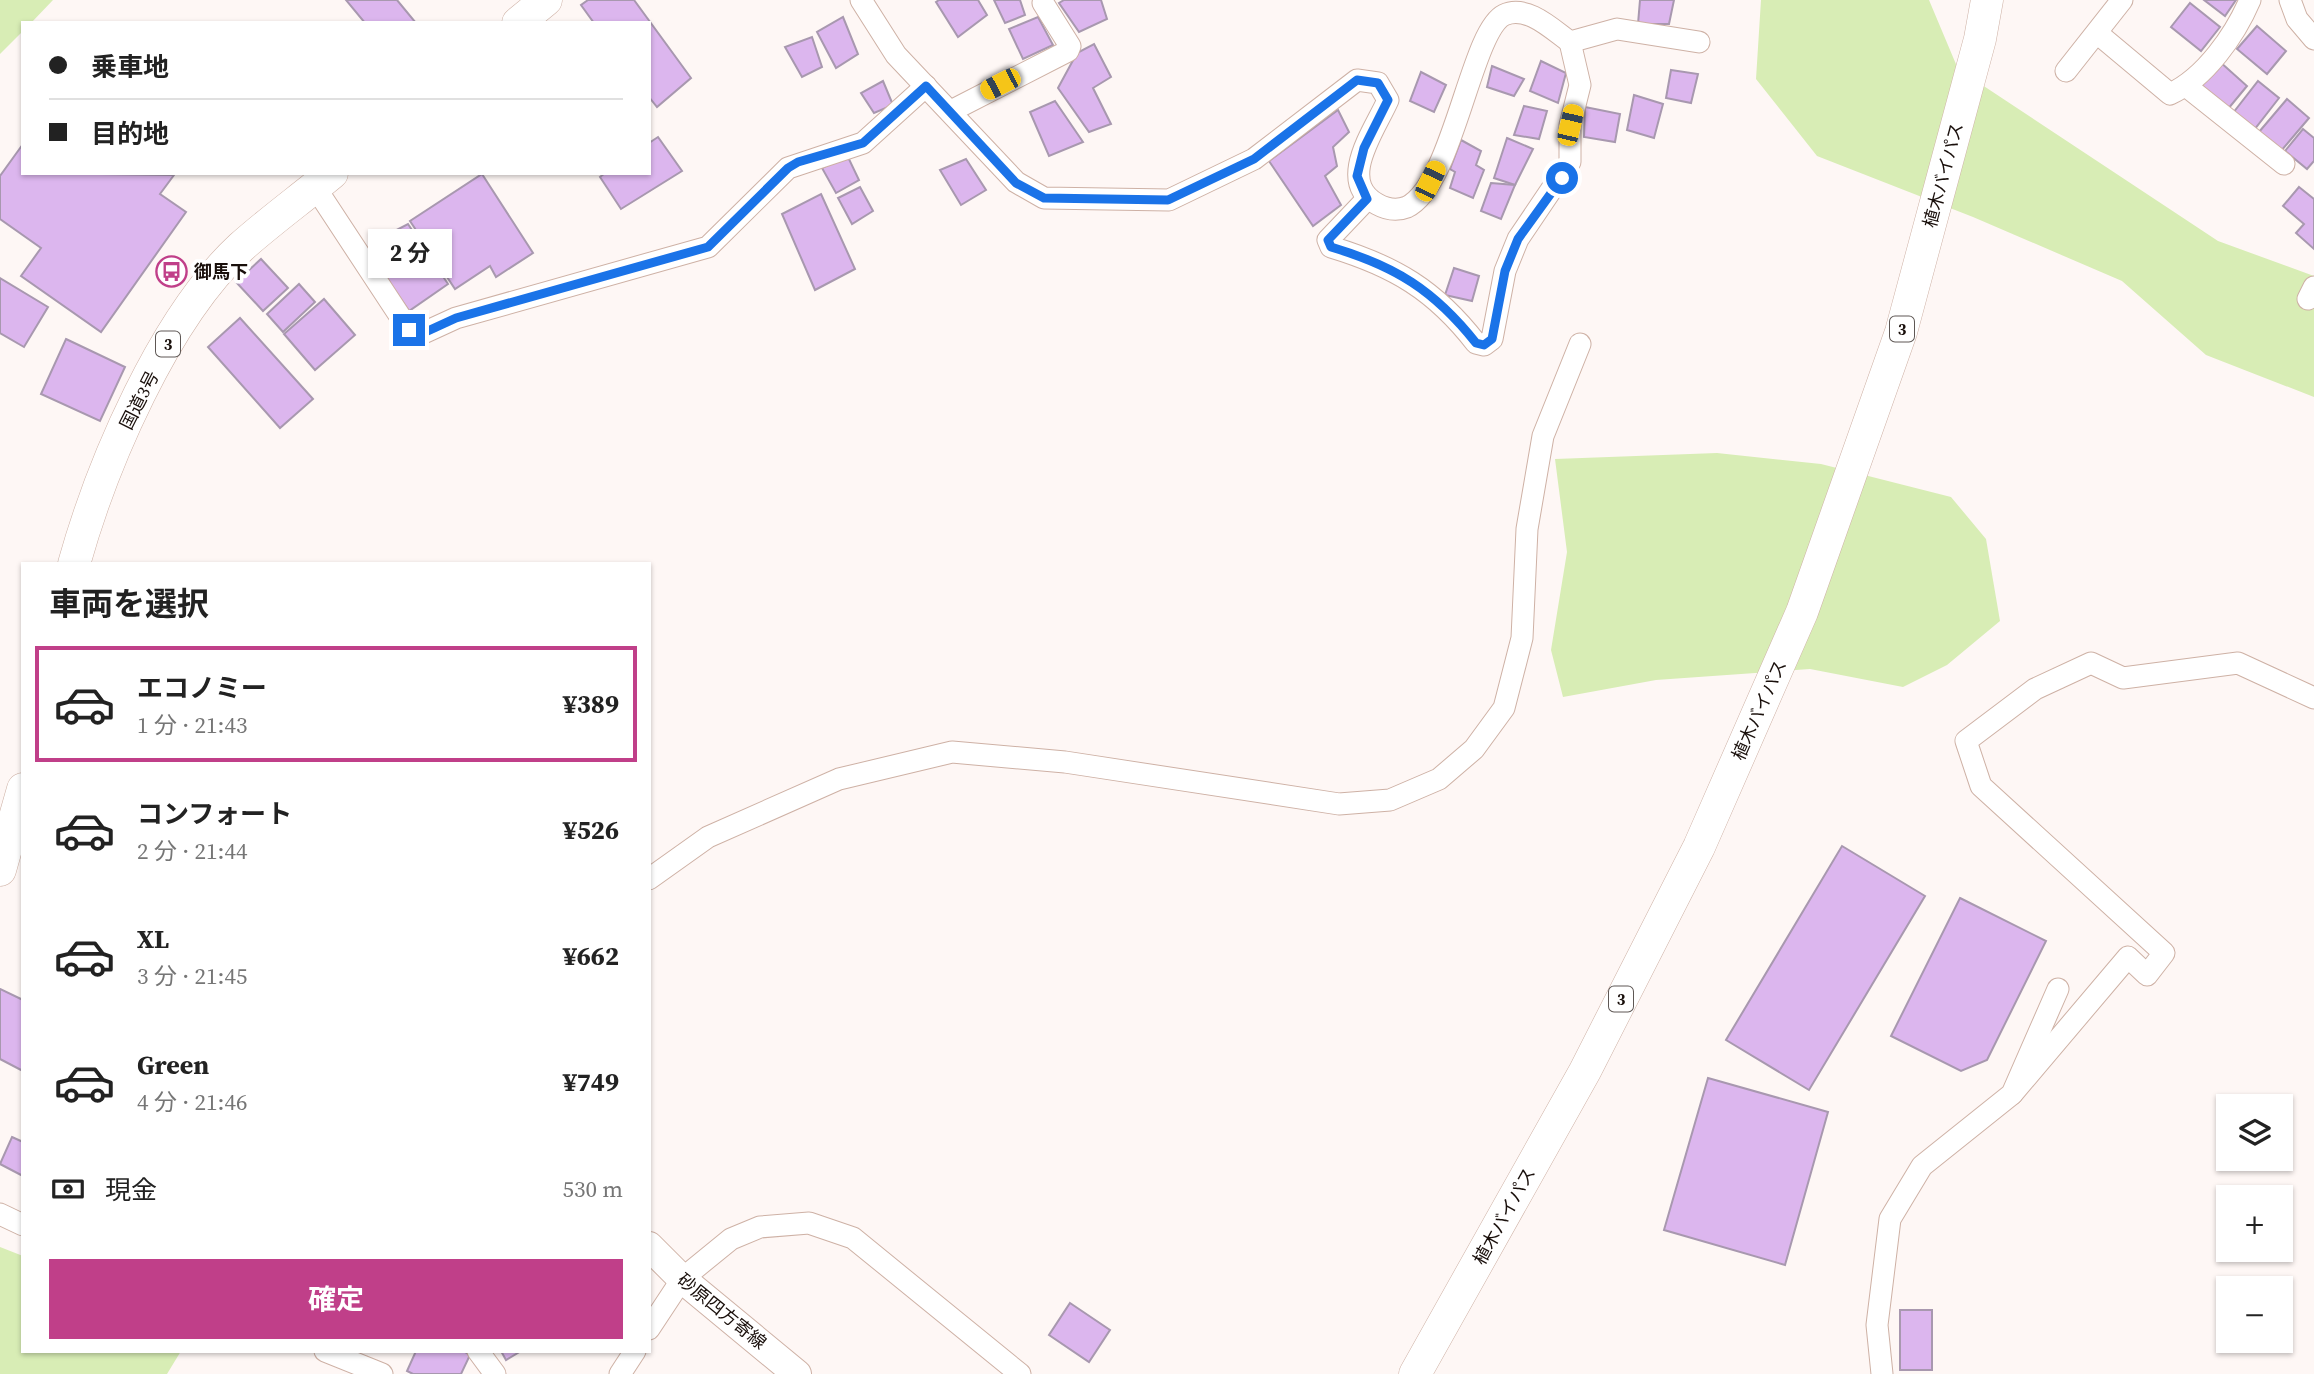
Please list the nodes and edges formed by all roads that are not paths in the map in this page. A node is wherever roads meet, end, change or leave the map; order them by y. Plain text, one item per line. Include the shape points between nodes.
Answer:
1 (547, 0) edge
2 (861, 0) edge
3 (1987, 0) edge
4 (2122, 0) edge
5 (2250, 0) edge
6 (2290, 0) edge
7 (1043, 3) dead end
8 (521, 21) edge
9 (2097, 33) junction
10 (2314, 39) edge
11 (1570, 42) junction
12 (1699, 42) dead end
13 (2066, 71) dead end
14 (926, 86) junction
15 (2186, 86) junction
16 (951, 111) junction
17 (2284, 164) dead end
18 (324, 180) edge
19 (1367, 199) junction
20 (1580, 344) dead end
21 (75, 562) edge
22 (2314, 698) edge
23 (21, 796) edge
24 (0, 870) edge
25 (651, 877) edge
26 (2058, 989) dead end
27 (2012, 1094) junction
28 (0, 1214) edge
29 (21, 1224) edge
30 (651, 1248) edge
31 (682, 1279) junction
32 (651, 1326) edge
33 (330, 1353) edge
34 (479, 1353) edge
35 (634, 1353) edge
36 (382, 1374) edge
37 (495, 1374) edge
38 (620, 1374) edge
39 (797, 1374) edge
40 (1020, 1374) edge
41 (1415, 1374) edge
42 (1882, 1374) edge

1 - 8 highway
2 - 14 street via 896,55
3 - 41 highway, 植木バイパス / 3 via 1901,332 1802,612 1693,859 1585,1071
4 - 9 street
5 - 15 street via 2239,26
6 - 10 street via 2297,19
7 - 16 street via 1070,46 1068,51
9 - 13 street
9 - 15 street via 2170,94
11 - 12 street via 1617,29
11 - 19 street via 1538,19 1521,12 1505,14 1490,26 1457,122 1420,200 1403,209 1385,209
11 - 19 street via 1580,85 1570,125 1570,162 1518,239 1505,271 1492,339 1484,345 1476,343 1429,292 1400,273 1331,247 1328,240
14 - 16 street
14 - 18 street via 863,143 788,168 708,247 456,318 419,335 409,330
15 - 17 street
16 - 19 street via 1016,183 1044,198 1168,200 1254,159 1357,80 1378,83 1388,100 1364,148 1357,176
18 - 21 highway, 国道3号 / 3 via 240,248 192,303 136,401 89,509
20 - 25 street via 1542,436 1527,529 1522,638 1503,708 1474,749 1439,779 1390,800 1339,804 1065,762 952,752 839,779 708,837
22 - 27 street via 2238,663 2123,678 2091,663 2035,690 1966,741 1980,786 2164,953 2147,975 2128,957
23 - 24 highway
26 - 27 street
27 - 42 street via 1922,1166 1890,1219 1877,1325
28 - 29 street
30 - 31 main road, 砂原四方寄線
31 - 32 street
31 - 39 main road, 砂原四方寄線
31 - 40 street via 731,1239 760,1227 809,1223 853,1238
33 - 36 street
34 - 37 street
35 - 38 street

